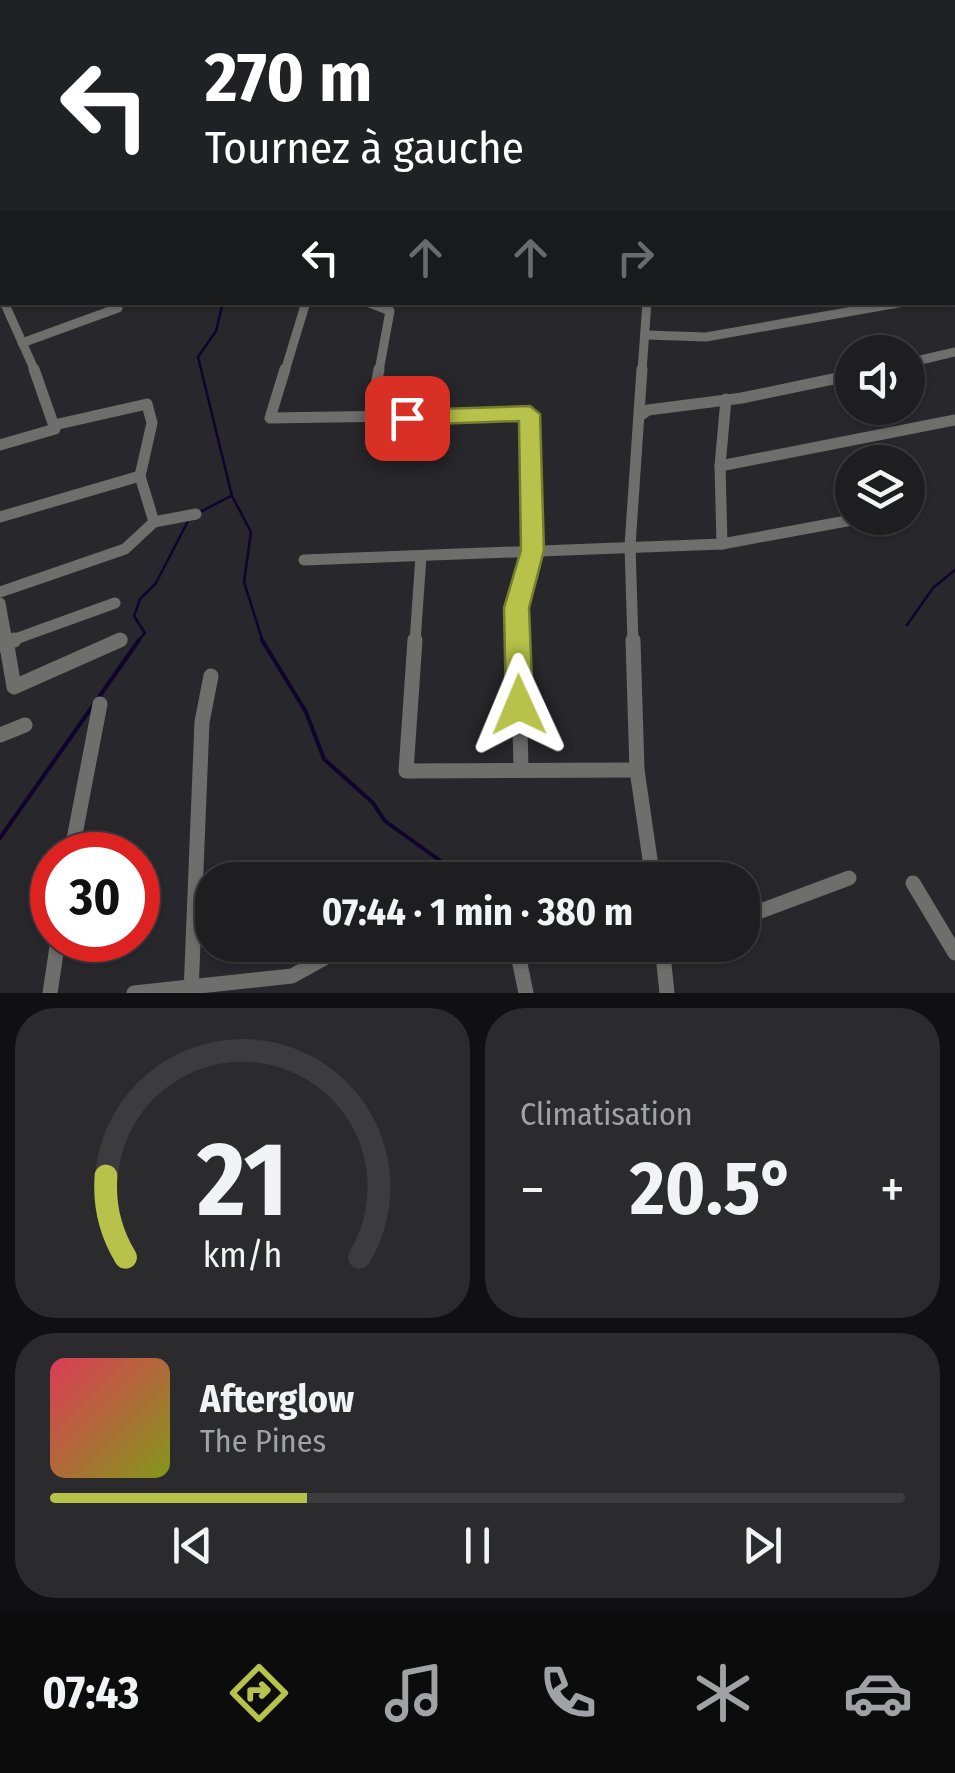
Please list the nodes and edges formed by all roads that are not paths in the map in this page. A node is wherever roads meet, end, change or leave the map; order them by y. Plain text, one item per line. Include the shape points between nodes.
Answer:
1 (5, 305) edge
2 (305, 305) edge
3 (375, 305) edge
4 (647, 305) edge
5 (887, 305) edge
6 (118, 308) dead end
7 (646, 334) junction
8 (22, 343) junction
9 (955, 352) edge
10 (925, 359) edge
11 (835, 378) edge
12 (726, 399) junction
13 (641, 414) junction
14 (370, 419) junction
15 (955, 420) edge
16 (54, 425) junction
17 (0, 445) edge
18 (720, 466) junction
19 (140, 476) junction
20 (196, 514) dead end
21 (0, 516) edge
22 (154, 522) junction
23 (835, 523) edge
24 (722, 544) junction
25 (630, 546) junction
26 (532, 550) junction
27 (422, 556) junction
28 (304, 560) dead end
29 (0, 592) edge
30 (115, 603) dead end
31 (0, 604) edge
32 (122, 639) dead end
33 (2, 644) edge
34 (210, 676) dead end
35 (100, 704) dead end
36 (25, 725) dead end
37 (0, 734) edge
38 (521, 770) junction
39 (637, 770) junction
40 (75, 832) edge
41 (650, 862) edge
42 (849, 878) dead end
43 (913, 883) dead end
44 (760, 911) edge
45 (955, 953) edge
46 (55, 962) edge
47 (317, 962) edge
48 (520, 962) edge
49 (665, 962) edge
50 (191, 989) edge
51 (50, 993) edge
52 (134, 993) edge
53 (526, 993) edge
54 (666, 993) edge

1 - 8 street
2 - 14 street via 270,418
3 - 14 street via 390,311
4 - 7 street
5 - 7 street via 706,337
6 - 8 street
7 - 13 street
8 - 16 street
9 - 10 street
11 - 12 street
12 - 13 street
12 - 18 street
13 - 25 street
14 - 26 street via 530,414
15 - 18 street
16 - 17 street
16 - 19 street via 148,404 152,423
18 - 24 street
19 - 21 street
19 - 22 street
20 - 22 street
22 - 29 street via 125,548
23 - 24 street
24 - 25 street
25 - 26 street
25 - 39 street
26 - 27 street
26 - 38 street via 517,608
27 - 28 street
27 - 38 street via 406,770
30 - 33 street
31 - 33 street
32 - 33 street via 14,688
34 - 50 street via 202,722
35 - 40 street
36 - 37 street
38 - 39 street
39 - 41 street
42 - 44 street
43 - 45 street
46 - 51 street
47 - 50 street via 292,976
48 - 53 street
49 - 54 street
50 - 52 street

